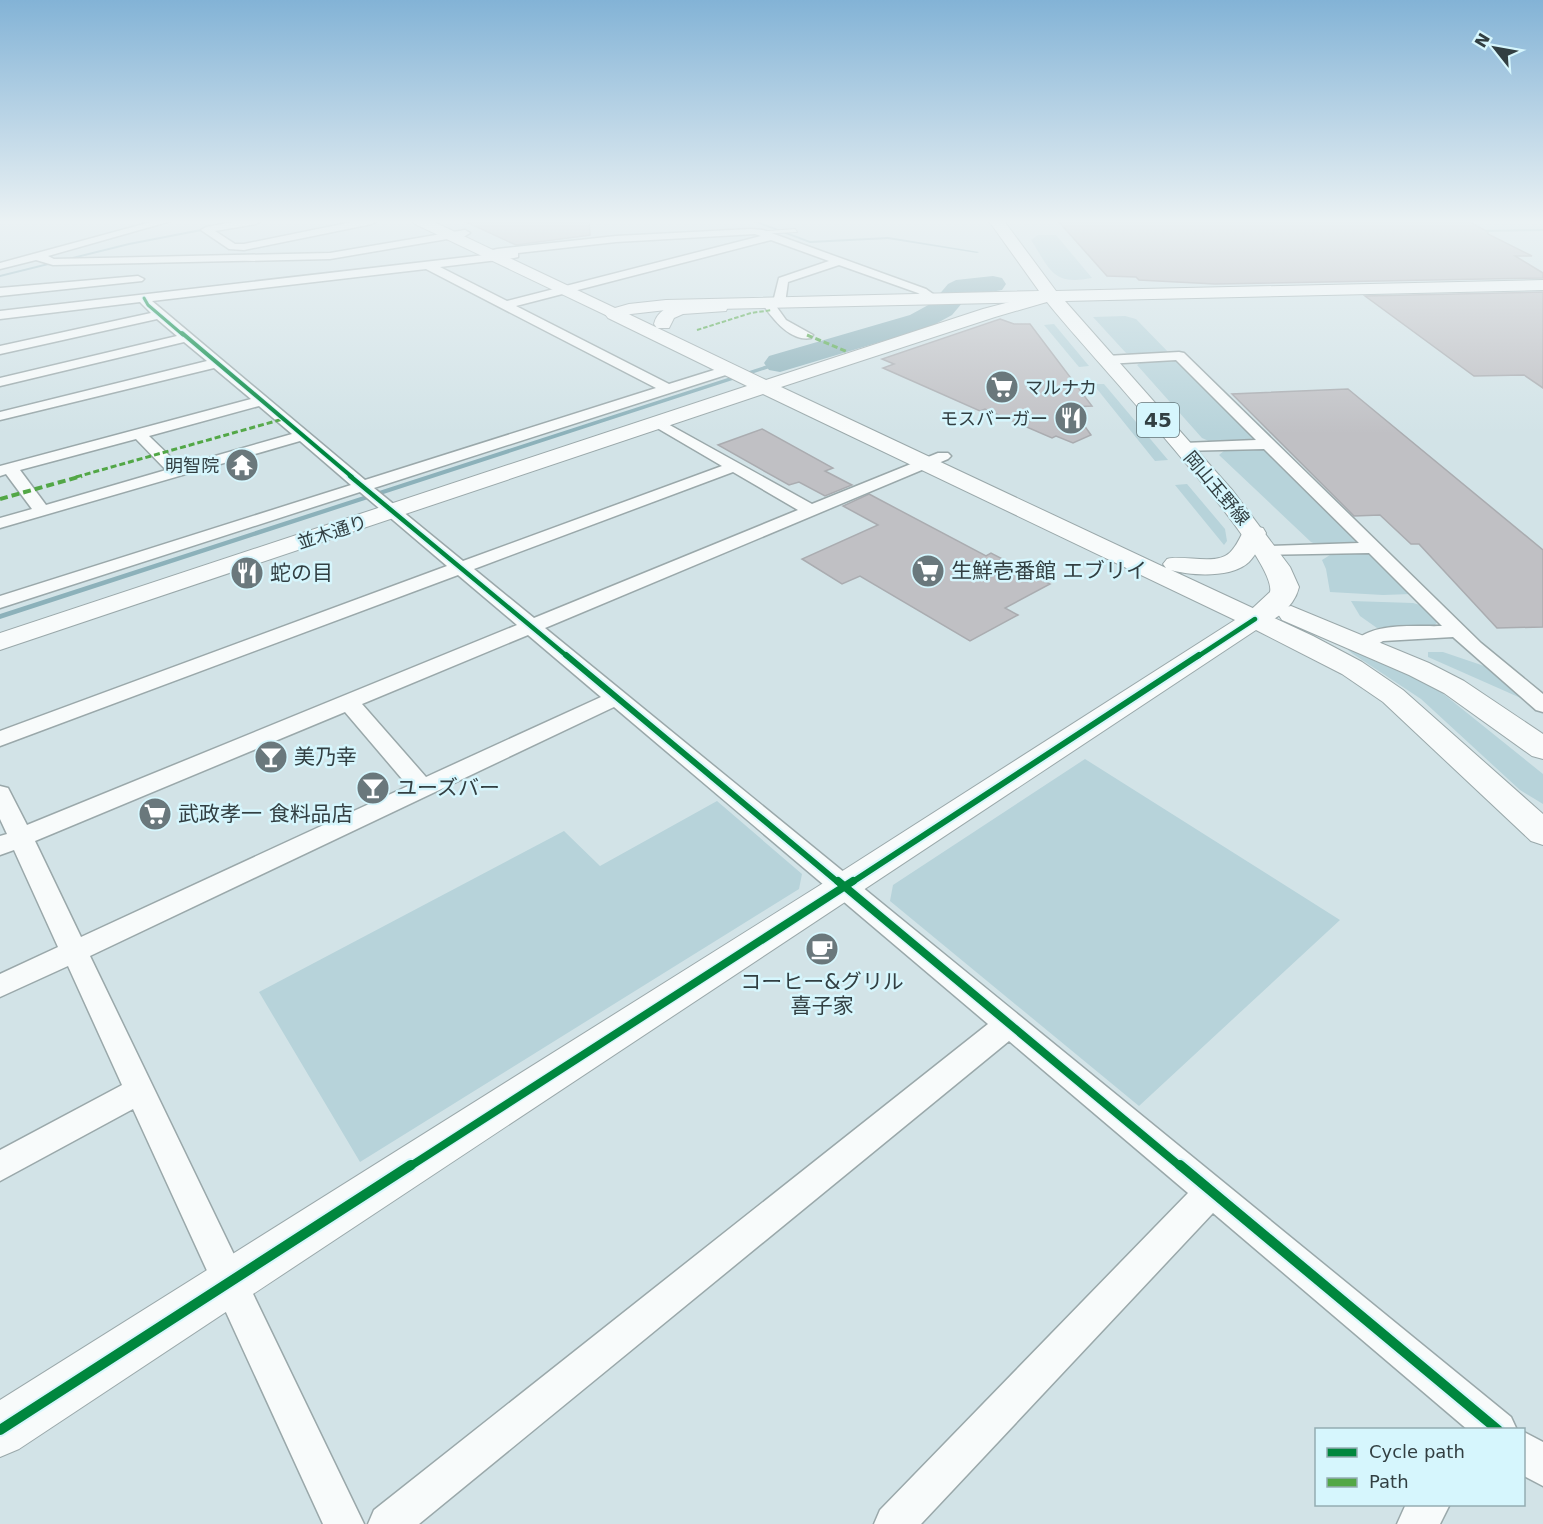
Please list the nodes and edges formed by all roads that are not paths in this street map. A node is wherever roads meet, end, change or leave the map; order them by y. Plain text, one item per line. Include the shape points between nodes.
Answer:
1 (196, 292) edge
2 (481, 292) edge
3 (556, 292) edge
4 (581, 292) edge
5 (614, 292) edge
6 (778, 292) edge
7 (924, 292) edge
8 (1048, 292) edge
9 (1225, 292) edge
10 (1051, 296) junction
11 (144, 298) junction
12 (934, 299) junction
13 (773, 303) junction
14 (748, 304) junction
15 (506, 305) junction
16 (622, 311) junction
17 (0, 315) edge
18 (160, 315) junction
19 (663, 324) junction
20 (807, 335) dead end
21 (187, 338) junction
22 (0, 350) edge
23 (1106, 360) junction
24 (217, 363) junction
25 (755, 375) junction
26 (0, 382) edge
27 (668, 389) junction
28 (261, 401) junction
29 (0, 416) edge
30 (657, 422) junction
31 (139, 434) junction
32 (302, 436) junction
33 (1268, 444) junction
34 (1184, 448) junction
35 (934, 460) junction
36 (735, 466) junction
37 (5, 470) edge
38 (177, 472) junction
39 (377, 498) junction
40 (810, 510) junction
41 (42, 511) junction
42 (0, 523) edge
43 (1260, 542) junction
44 (1374, 548) junction
45 (1176, 564) junction
46 (461, 568) junction
47 (0, 602) edge
48 (1263, 613) junction
49 (531, 626) junction
50 (1457, 631) junction
51 (0, 642) edge
52 (1362, 645) junction
53 (618, 697) junction
54 (349, 703) junction
55 (1543, 705) edge
56 (0, 739) edge
57 (1540, 743) edge
58 (423, 788) junction
59 (0, 794) edge
60 (1543, 833) edge
61 (10, 842) edge
62 (846, 886) junction
63 (74, 951) junction
64 (0, 986) edge
65 (1010, 1023) junction
66 (140, 1091) junction
67 (0, 1166) edge
68 (1212, 1191) junction
69 (230, 1283) junction
70 (1487, 1426) edge
71 (0, 1430) edge
72 (1525, 1452) edge
73 (1543, 1467) edge
74 (1429, 1506) edge
75 (344, 1524) edge
76 (388, 1524) edge
77 (894, 1524) edge
78 (1417, 1524) edge

1 - 11 street
2 - 15 street
3 - 15 street
4 - 16 main road
5 - 14 main road
6 - 13 street
7 - 12 street
8 - 10 main road, 岡山玉野線 / 45
9 - 10 main road
10 - 12 main road
10 - 23 main road, 岡山玉野線 / 45
10 - 25 street, 並木通り
11 - 17 street
11 - 18 street
12 - 13 main road
13 - 14 main road
13 - 20 street via 782,323
14 - 16 main road via 666,305
14 - 19 street via 681,309 668,314
15 - 27 street
16 - 19 street
16 - 25 street
18 - 21 street
18 - 22 street
19 - 25 street
21 - 24 street
21 - 26 street
23 - 33 street via 1179,356
23 - 34 main road, 岡山玉野線 / 45
24 - 28 street
24 - 29 street
25 - 27 street
25 - 30 street, 並木通り
25 - 35 street
27 - 39 street
28 - 31 street
28 - 32 street
30 - 36 street
30 - 39 street, 並木通り
31 - 37 street
31 - 38 street
32 - 38 street
32 - 39 street
33 - 34 street
33 - 44 street
34 - 43 main road, 岡山玉野線 / 45
35 - 40 street
35 - 45 street
35 - 48 street
36 - 40 street
36 - 46 street
37 - 41 street
38 - 41 street
39 - 46 street
39 - 47 street
39 - 51 street, 並木通り
40 - 49 street
41 - 42 street
43 - 44 street
43 - 45 street via 1241,557 1218,565
43 - 48 main road, 岡山玉野線 / 45 via 1278,567 1285,587 1281,598
44 - 50 street
45 - 48 street
46 - 49 street
46 - 56 street
48 - 52 street
48 - 60 street via 1393,696
48 - 62 street
49 - 53 street
49 - 54 street
50 - 52 street via 1379,635
50 - 55 street
52 - 57 street via 1454,687
53 - 58 street
53 - 62 street
54 - 58 street
54 - 61 street
58 - 63 street
59 - 61 street
61 - 63 street
62 - 65 street
62 - 69 street
63 - 64 street
63 - 66 street
65 - 68 street
65 - 76 street
66 - 67 street
66 - 69 street
68 - 70 street
68 - 77 street
69 - 71 street
69 - 75 street
72 - 73 street
74 - 78 street

